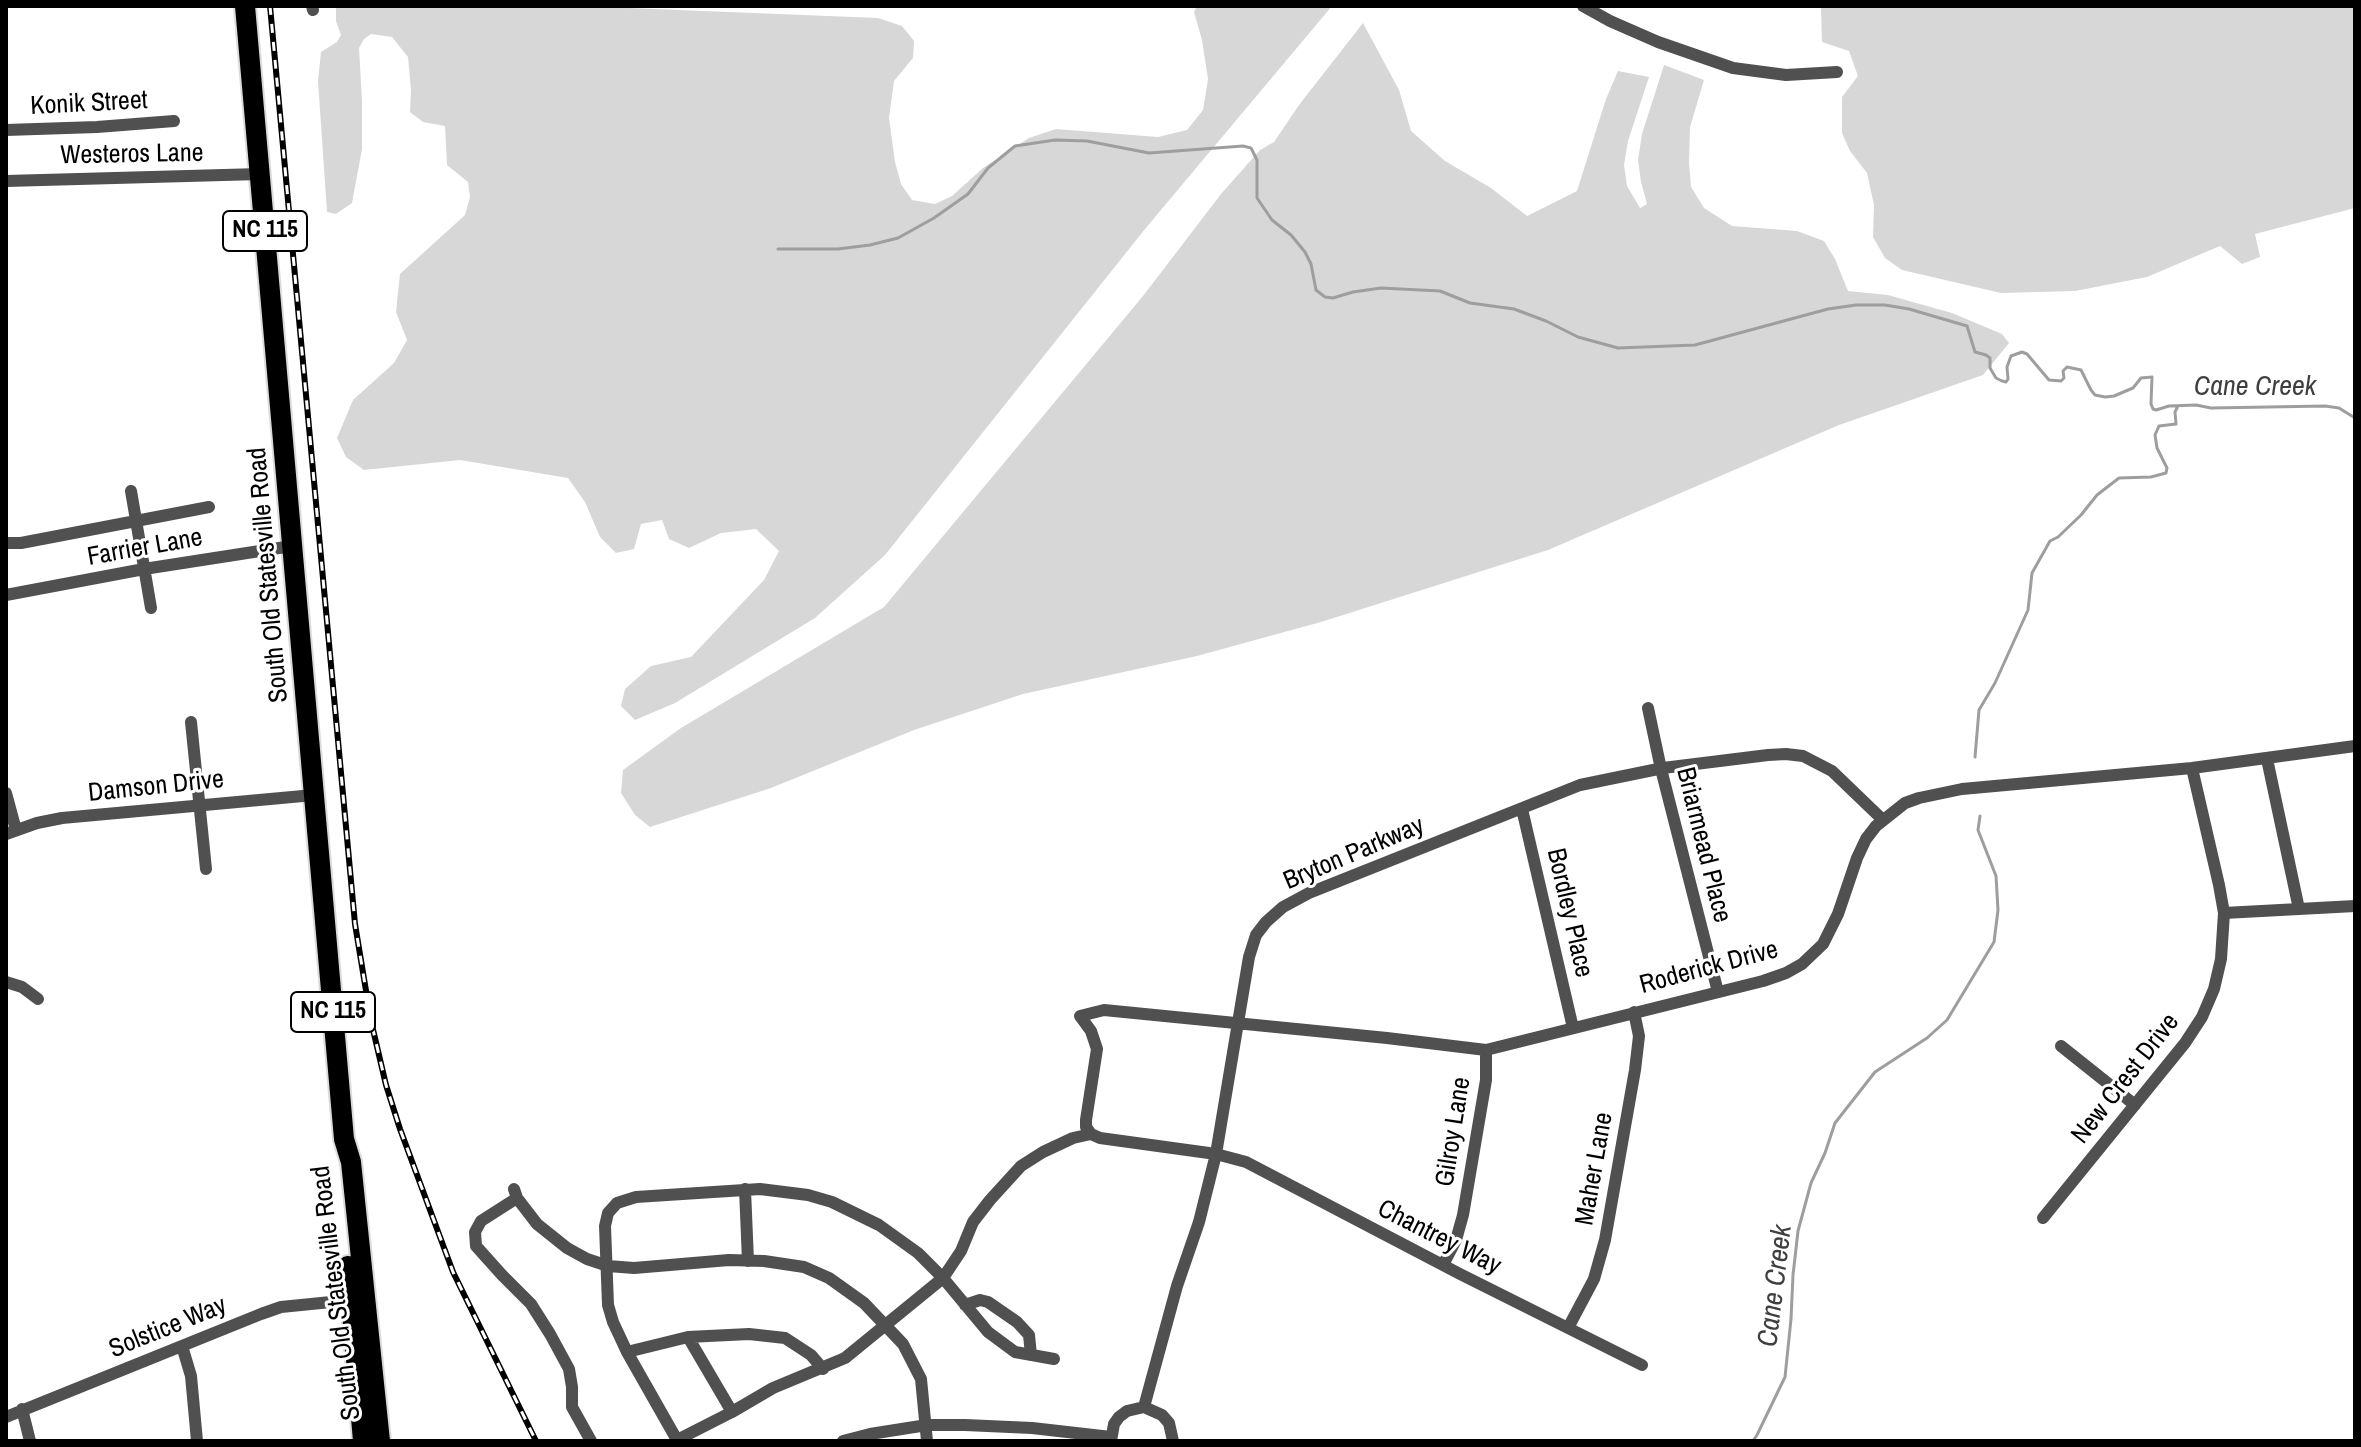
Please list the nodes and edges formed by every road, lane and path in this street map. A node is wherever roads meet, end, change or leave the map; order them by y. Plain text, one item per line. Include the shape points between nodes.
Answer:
1 (245, 6) edge
2 (1583, 6) edge
3 (1837, 72) dead end
4 (174, 121) dead end
5 (6, 130) edge
6 (260, 174) junction
7 (6, 181) edge
8 (131, 491) dead end
9 (209, 507) dead end
10 (135, 522) junction
11 (6, 543) edge
12 (292, 546) junction
13 (144, 569) junction
14 (6, 595) edge
15 (151, 608) dead end
16 (1648, 708) dead end
17 (191, 722) dead end
18 (2355, 746) edge
19 (2267, 759) junction
20 (2192, 768) junction
21 (1661, 769) junction
22 (6, 793) edge
23 (314, 795) junction
24 (199, 805) junction
25 (1522, 809) junction
26 (1883, 820) junction
27 (11, 832) edge
28 (206, 869) dead end
29 (2355, 906) edge
30 (2299, 909) junction
31 (2224, 913) junction
32 (6, 982) edge
33 (1718, 992) junction
34 (38, 999) dead end
35 (1634, 1012) junction
36 (1239, 1022) junction
37 (1573, 1028) junction
38 (2061, 1046) dead end
39 (1486, 1050) junction
40 (2135, 1105) junction
41 (1091, 1134) junction
42 (344, 1139) junction
43 (1216, 1154) junction
44 (745, 1189) junction
45 (2043, 1218) dead end
46 (748, 1261) junction
47 (1443, 1265) junction
48 (608, 1266) junction
49 (943, 1278) junction
50 (351, 1300) junction
51 (965, 1305) junction
52 (887, 1326) junction
53 (1568, 1328) junction
54 (688, 1337) junction
55 (182, 1346) junction
56 (627, 1352) junction
57 (1031, 1355) junction
58 (1054, 1359) dead end
59 (1642, 1365) dead end
60 (823, 1369) junction
61 (1144, 1407) junction
62 (22, 1409) junction
63 (732, 1412) junction
64 (6, 1417) edge
65 (927, 1425) junction
66 (1111, 1439) edge
67 (676, 1440) edge
68 (30, 1441) edge
69 (197, 1441) edge
70 (363, 1441) edge
71 (380, 1441) edge
72 (591, 1441) edge
73 (843, 1441) edge
74 (927, 1441) edge
75 (1173, 1441) edge

1 - 6 main road, South Old Statesville Road / NC 115
2 - 3 street via 1658,42 1733,68 1786,75
4 - 5 street, Konik Street
6 - 7 street, Westeros Lane
6 - 12 main road, South Old Statesville Road / NC 115
8 - 10 street
9 - 10 street
10 - 11 street
10 - 13 street
12 - 13 street, Farrier Lane
12 - 23 main road, South Old Statesville Road / NC 115
13 - 14 street, Farrier Lane
13 - 15 street
16 - 21 street, Briarmead Place
17 - 24 street
18 - 19 street, Roderick Drive
19 - 20 street, Roderick Drive
19 - 30 street
20 - 26 street, Roderick Drive via 1947,791 1905,803
20 - 31 street, New Crest Drive
21 - 25 street, Bryton Parkway via 1580,785
21 - 26 street, Bryton Parkway via 1768,755 1803,756 1832,771
21 - 33 street, Briarmead Place
22 - 27 street
23 - 24 street, Damson Drive
23 - 42 main road, South Old Statesville Road / NC 115
24 - 27 street, Damson Drive via 62,818
24 - 28 street
25 - 36 street, Bryton Parkway via 1283,907 1256,935
25 - 37 street, Bordley Place
26 - 33 street, Roderick Drive via 1866,839 1823,944 1786,973
29 - 30 street
30 - 31 street
31 - 40 street, New Crest Drive via 2221,959 2208,1003 2185,1043
32 - 34 street
33 - 35 street, Roderick Drive
35 - 37 street, Roderick Drive
35 - 53 street, Maher Lane via 1639,1036 1635,1070 1605,1240 1594,1279
36 - 39 street, Roderick Drive
36 - 41 street, Roderick Drive via 1104,1010 1080,1016 1097,1049 1086,1120
36 - 43 street, Bryton Parkway
37 - 39 street, Roderick Drive
38 - 40 street
39 - 47 street, Gilroy Lane via 1486,1080 1463,1215
40 - 45 street, New Crest Drive
41 - 43 street, Chantrey Way
41 - 49 street via 1021,1166 973,1222
42 - 50 main road, South Old Statesville Road / NC 115 via 338,1164
42 - 71 main road, South Old Statesville Road / NC 115 via 351,1162
43 - 47 street, Chantrey Way via 1246,1162
43 - 61 street, Bryton Parkway
44 - 46 street
44 - 48 street via 617,1203 605,1226
44 - 49 street via 832,1202 879,1225
46 - 48 street
46 - 52 street via 804,1267 829,1278
47 - 53 street, Chantrey Way
48 - 56 street via 608,1305
48 - 72 street via 567,1248 537,1224 515,1194 475,1232 476,1246 531,1304 550,1334 569,1369 572,1407
49 - 51 street
49 - 52 street
50 - 55 street, Solstice Way via 281,1307
50 - 70 main road, South Old Statesville Road / NC 115
51 - 57 street via 988,1332 1015,1352
51 - 57 street via 988,1302 1017,1322 1029,1335
52 - 60 street
52 - 65 street via 921,1379
53 - 59 street, Chantrey Way
54 - 56 street
54 - 60 street via 785,1338
54 - 63 street
55 - 62 street, Solstice Way
55 - 69 street via 191,1376
56 - 67 street
57 - 58 street
60 - 63 street via 773,1388
61 - 66 street via 1119,1417
61 - 75 street via 1169,1423
62 - 64 street, Solstice Way
62 - 68 street
63 - 67 street
65 - 66 street via 1032,1428
65 - 73 street
65 - 74 street

